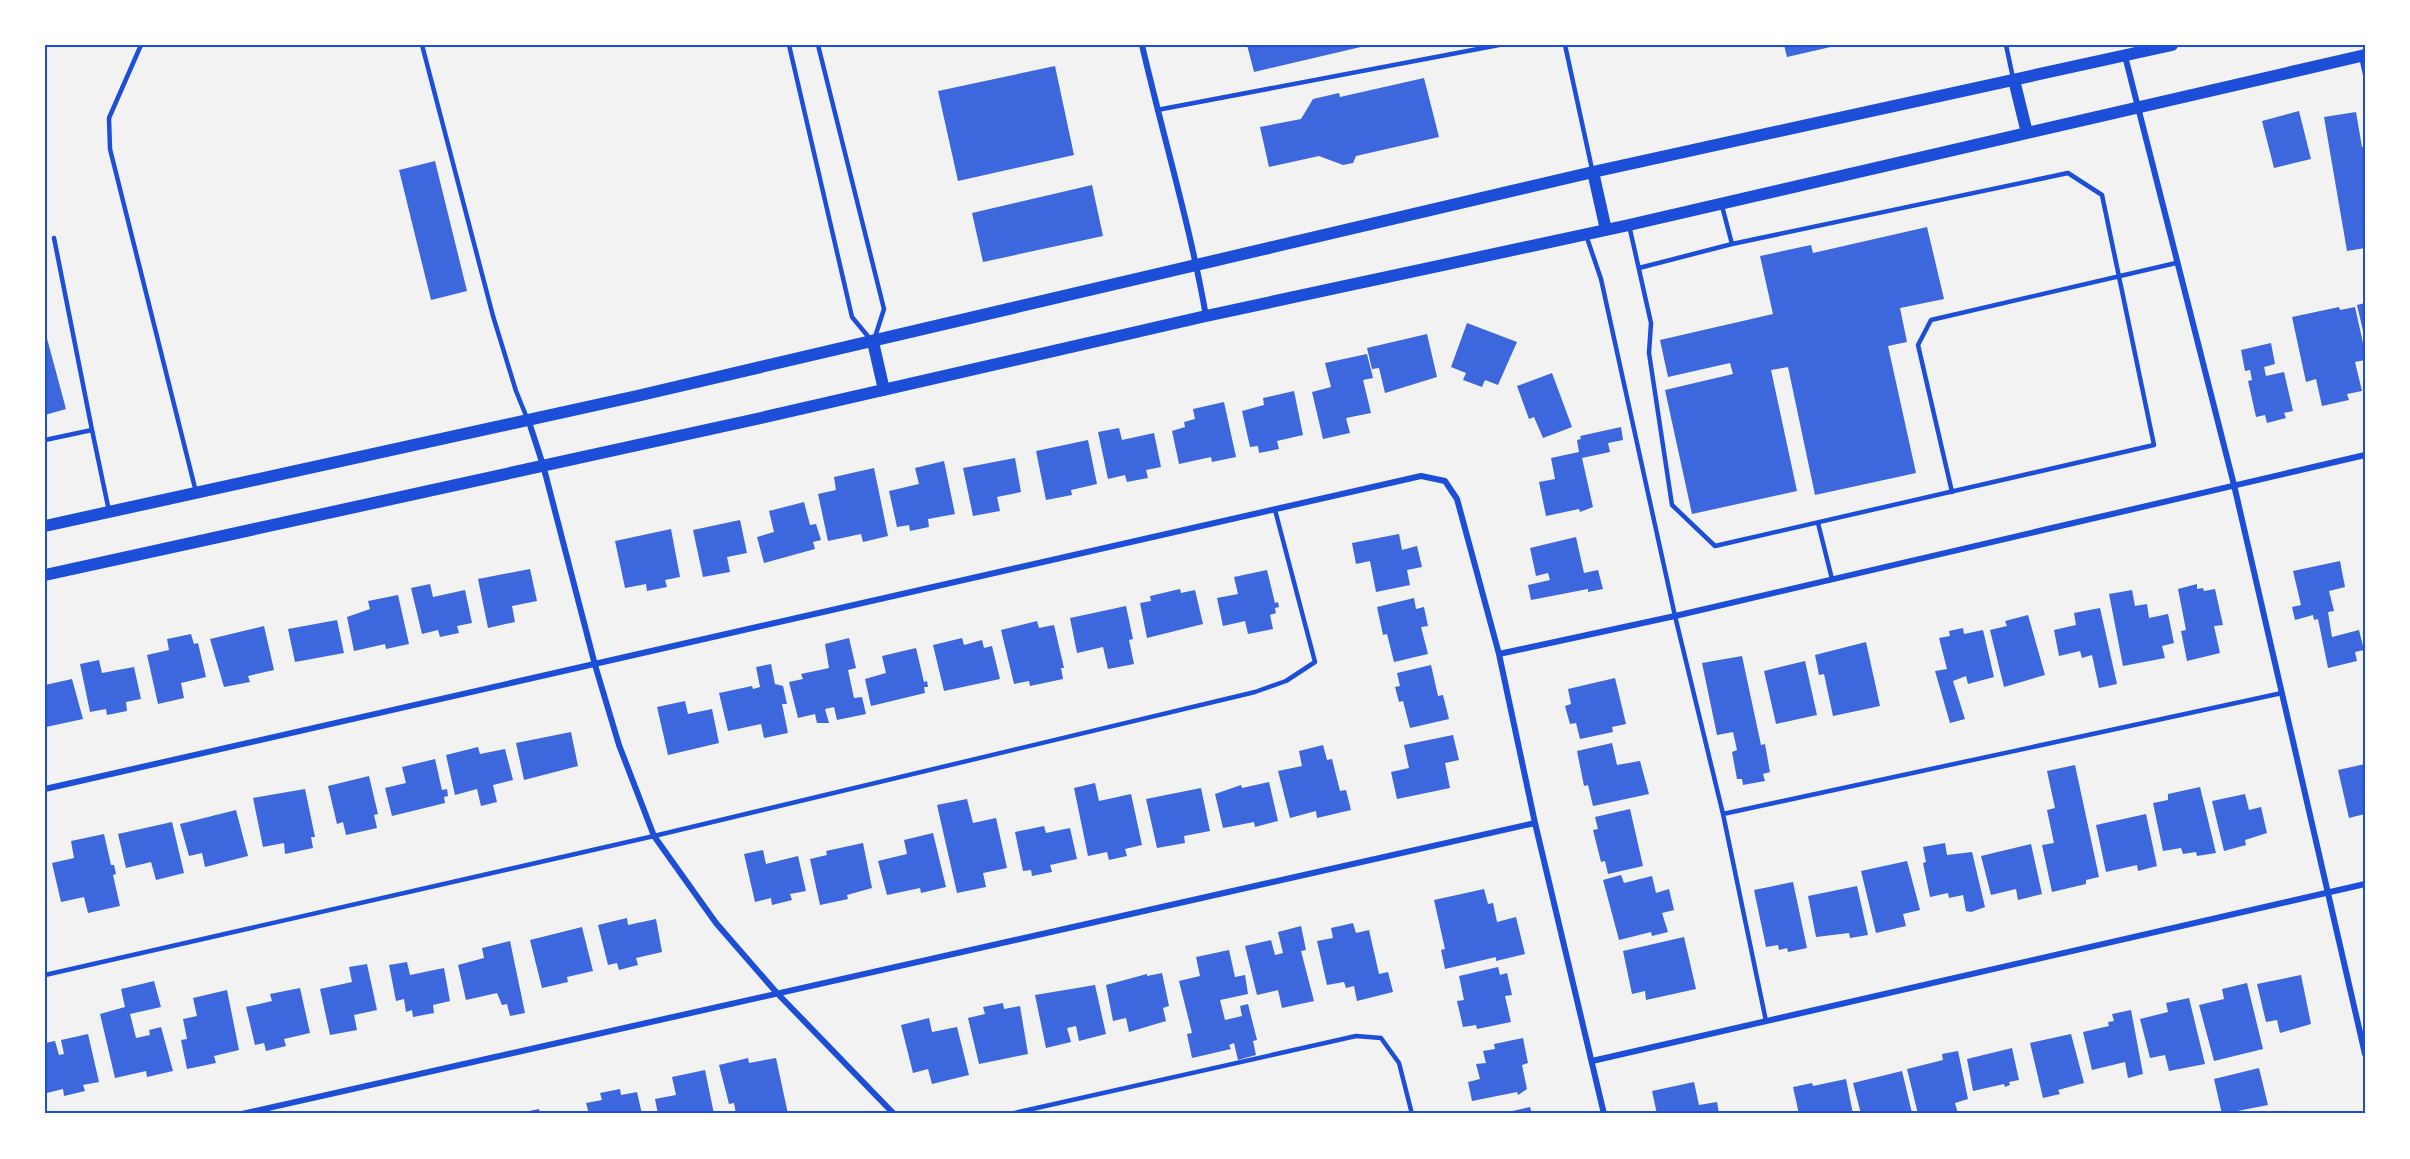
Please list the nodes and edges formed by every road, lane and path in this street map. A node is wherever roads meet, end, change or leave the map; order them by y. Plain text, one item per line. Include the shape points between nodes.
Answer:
1 (141, 45) edge
2 (422, 45) edge
3 (789, 45) edge
4 (818, 45) edge
5 (1143, 45) edge
6 (1499, 45) edge
7 (1565, 45) edge
8 (2006, 45) edge
9 (2172, 45) edge
10 (2125, 56) junction
11 (2363, 56) edge
12 (2365, 74) edge
13 (2014, 80) junction
14 (2138, 107) junction
15 (1157, 110) junction
16 (2026, 133) junction
17 (1593, 172) junction
18 (1721, 203) junction
19 (1629, 225) junction
20 (1606, 230) junction
21 (1585, 234) junction
22 (54, 238) dead end
23 (1732, 244) junction
24 (2176, 263) junction
25 (1197, 264) junction
26 (1639, 268) junction
27 (2120, 277) junction
28 (1206, 316) junction
29 (873, 342) junction
30 (884, 390) junction
31 (528, 419) junction
32 (92, 430) junction
33 (45, 440) edge
34 (2365, 455) edge
35 (543, 465) junction
36 (2234, 484) junction
37 (196, 492) junction
38 (1952, 492) junction
39 (1275, 510) junction
40 (109, 511) junction
41 (1818, 523) junction
42 (45, 526) edge
43 (45, 575) edge
44 (1832, 579) junction
45 (1675, 616) junction
46 (1499, 654) junction
47 (595, 665) junction
48 (2283, 693) junction
49 (45, 789) edge
50 (1723, 814) junction
51 (1535, 823) junction
52 (654, 836) junction
53 (2365, 884) edge
54 (2329, 893) junction
55 (45, 975) edge
56 (776, 992) junction
57 (1766, 1021) junction
58 (2365, 1054) edge
59 (1592, 1061) junction
60 (242, 1114) edge
61 (894, 1114) edge
62 (1010, 1114) edge
63 (1412, 1114) edge
64 (1604, 1114) edge

1 - 37 lane via 109,118 110,148
2 - 31 lane via 493,316
3 - 29 lane via 852,317
4 - 29 lane via 884,309
5 - 15 street
6 - 15 lane
7 - 17 lane
8 - 13 lane
9 - 10 main road
10 - 13 main road
10 - 14 street
11 - 12 lane
11 - 14 main road
13 - 16 main road
13 - 17 main road
14 - 16 main road
14 - 24 street
15 - 25 street
16 - 18 main road
17 - 20 main road
17 - 25 main road
18 - 19 main road
18 - 23 lane
19 - 20 main road
19 - 26 lane
20 - 21 main road
21 - 28 main road
21 - 45 lane via 1600,279
22 - 32 lane
23 - 26 lane
23 - 27 lane via 2068,173 2102,195
24 - 27 lane
24 - 36 street
25 - 28 street
25 - 29 main road
26 - 41 lane via 1651,323 1649,352 1672,506 1715,546
27 - 38 lane via 1931,320 1918,345
27 - 38 lane via 2154,445
28 - 30 main road
29 - 30 main road
29 - 31 main road
30 - 35 main road
31 - 35 street
31 - 37 main road
32 - 33 lane
32 - 40 lane
34 - 36 street
35 - 43 main road
35 - 47 street
36 - 44 street
36 - 48 street
37 - 40 main road
38 - 41 lane
39 - 46 street via 1421,476 1445,480 1458,499
39 - 47 street
39 - 52 lane via 1315,662 1286,681 1244,695
40 - 42 main road
41 - 44 lane
44 - 45 street
45 - 46 street
45 - 50 lane
46 - 51 street
47 - 49 street
47 - 52 street via 619,745
48 - 50 lane
48 - 54 street
50 - 57 lane
51 - 56 street
51 - 59 street
52 - 55 lane
52 - 56 street via 716,924
53 - 54 street
54 - 57 street
54 - 58 street
56 - 60 street
56 - 61 street
57 - 59 street
59 - 64 street
62 - 63 lane via 1356,1036 1381,1038 1399,1063

